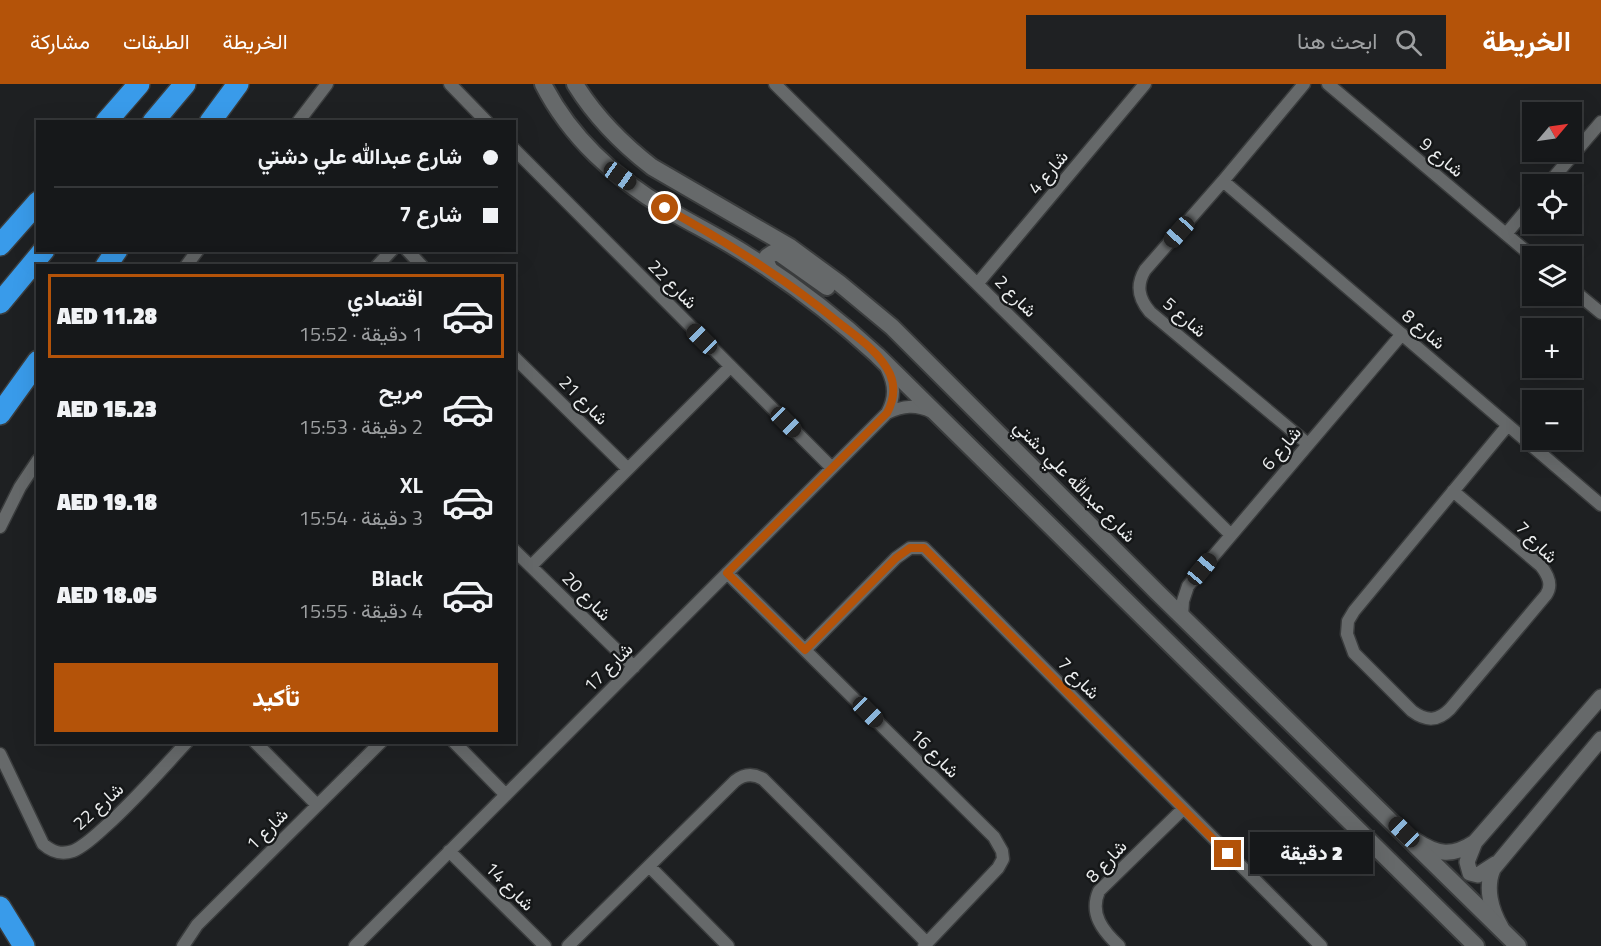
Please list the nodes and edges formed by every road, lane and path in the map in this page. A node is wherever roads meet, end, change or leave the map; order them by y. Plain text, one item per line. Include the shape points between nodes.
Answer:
1 (139, 84) edge
2 (184, 84) edge
3 (238, 84) edge
4 (327, 84) edge
5 (450, 84) edge
6 (543, 84) edge
7 (575, 84) edge
8 (775, 84) edge
9 (1145, 84) edge
10 (1304, 84) edge
11 (1328, 84) edge
12 (108, 120) edge
13 (155, 120) edge
14 (211, 120) edge
15 (300, 120) edge
16 (485, 120) edge
17 (1601, 122) edge
18 (516, 151) edge
19 (1557, 174) edge
20 (1223, 181) junction
21 (36, 203) edge
22 (1522, 215) edge
23 (1506, 234) junction
24 (0, 245) edge
25 (1522, 248) edge
26 (42, 252) edge
27 (390, 252) edge
28 (409, 252) edge
29 (379, 264) edge
30 (420, 264) edge
31 (770, 270) junction
32 (978, 284) junction
33 (1582, 298) edge
34 (0, 303) edge
35 (873, 310) junction
36 (1601, 314) edge
37 (1402, 334) junction
38 (878, 355) junction
39 (516, 359) edge
40 (36, 364) edge
41 (730, 367) junction
42 (887, 413) junction
43 (0, 414) edge
44 (944, 419) junction
45 (1508, 425) junction
46 (1308, 444) junction
47 (36, 463) edge
48 (832, 468) junction
49 (628, 469) junction
50 (1453, 491) junction
51 (1601, 505) edge
52 (0, 527) edge
53 (1231, 535) junction
54 (516, 552) edge
55 (531, 566) junction
56 (727, 573) junction
57 (1188, 586) junction
58 (1157, 592) junction
59 (1182, 616) junction
60 (805, 650) junction
61 (634, 667) junction
62 (1601, 697) edge
63 (1601, 739) edge
64 (185, 744) edge
65 (257, 744) edge
66 (379, 744) edge
67 (456, 744) edge
68 (0, 754) edge
69 (506, 795) junction
70 (317, 805) junction
71 (1183, 809) junction
72 (1404, 832) junction
73 (1475, 842) junction
74 (449, 851) junction
75 (1498, 861) junction
76 (649, 866) junction
77 (0, 908) edge
78 (1512, 940) edge
79 (926, 944) edge
80 (24, 946) edge
81 (183, 946) edge
82 (355, 946) edge
83 (545, 946) edge
84 (568, 946) edge
85 (728, 946) edge
86 (1119, 946) edge
87 (1321, 946) edge
88 (1476, 946) edge

1 - 12 highway
2 - 13 highway
3 - 14 highway
4 - 15 street
5 - 16 street
6 - 31 main road via 580,138 620,176 665,208
7 - 35 main road, شارع عبدالله علي دشتي via 598,118 652,167 790,247
8 - 32 street, شارع 2
9 - 32 street, شارع 4
10 - 20 street, شارع 5
11 - 23 street, شارع 9
17 - 19 street
18 - 41 street, شارع 22
20 - 37 street, شارع 8
20 - 46 street, شارع 5 via 1145,270 1140,297 1150,312
21 - 24 highway
22 - 23 street
23 - 25 street, شارع 9
26 - 34 highway
27 - 29 street
28 - 30 street
31 - 35 main road via 767,257 778,253 848,302
31 - 38 main road
32 - 53 street, شارع 2
33 - 36 street
35 - 58 main road, شارع عبدالله علي دشتي
37 - 45 street, شارع 8
37 - 46 street, شارع 6
38 - 42 street via 894,387
38 - 44 main road
39 - 49 street, شارع 21
40 - 43 highway
41 - 48 street, شارع 22
41 - 49 street
42 - 44 street via 914,406
42 - 48 street, شارع 17
44 - 88 main road
45 - 50 street, شارع 7
45 - 51 street, شارع 8
46 - 53 street, شارع 6
47 - 52 street
48 - 56 street, شارع 17
49 - 55 street
50 - 50 street, شارع 7 via 1541,566 1550,588 1450,709 1432,720 1413,711 1358,658 1348,641 1346,627 1354,611
53 - 57 street, شارع 6
54 - 55 street, شارع 20
55 - 61 street, شارع 20
56 - 60 street, شارع 16
56 - 61 street, شارع 17
57 - 58 street via 1173,592
57 - 59 street, شارع 6
58 - 59 main road, شارع عبدالله علي دشتي
59 - 72 main road, شارع عبدالله علي دشتي
60 - 71 street, شارع 7 via 896,558 910,548 924,548
60 - 79 street, شارع 16 via 994,837 1002,851 998,868
61 - 69 street, شارع 17
62 - 73 street
63 - 75 street
64 - 68 street, شارع 22 via 113,819 88,841 65,853 54,852 43,844
65 - 70 street
66 - 70 street, شارع 1
67 - 69 street
69 - 74 street, شارع 17
70 - 81 street, شارع 1 via 197,925
71 - 86 street, شارع 8 via 1099,891 1095,901 1098,920
71 - 87 street, شارع 7
72 - 73 street via 1437,852 1458,850
72 - 78 main road, شارع عبدالله علي دشتي
73 - 75 street via 1467,862 1470,873 1482,873
74 - 82 street, شارع 17
74 - 83 street, شارع 14
75 - 78 street via 1491,873 1489,893 1497,919
76 - 79 street, شارع 16 via 735,781 746,775 757,776
76 - 84 street, شارع 16
76 - 85 street
77 - 80 highway

